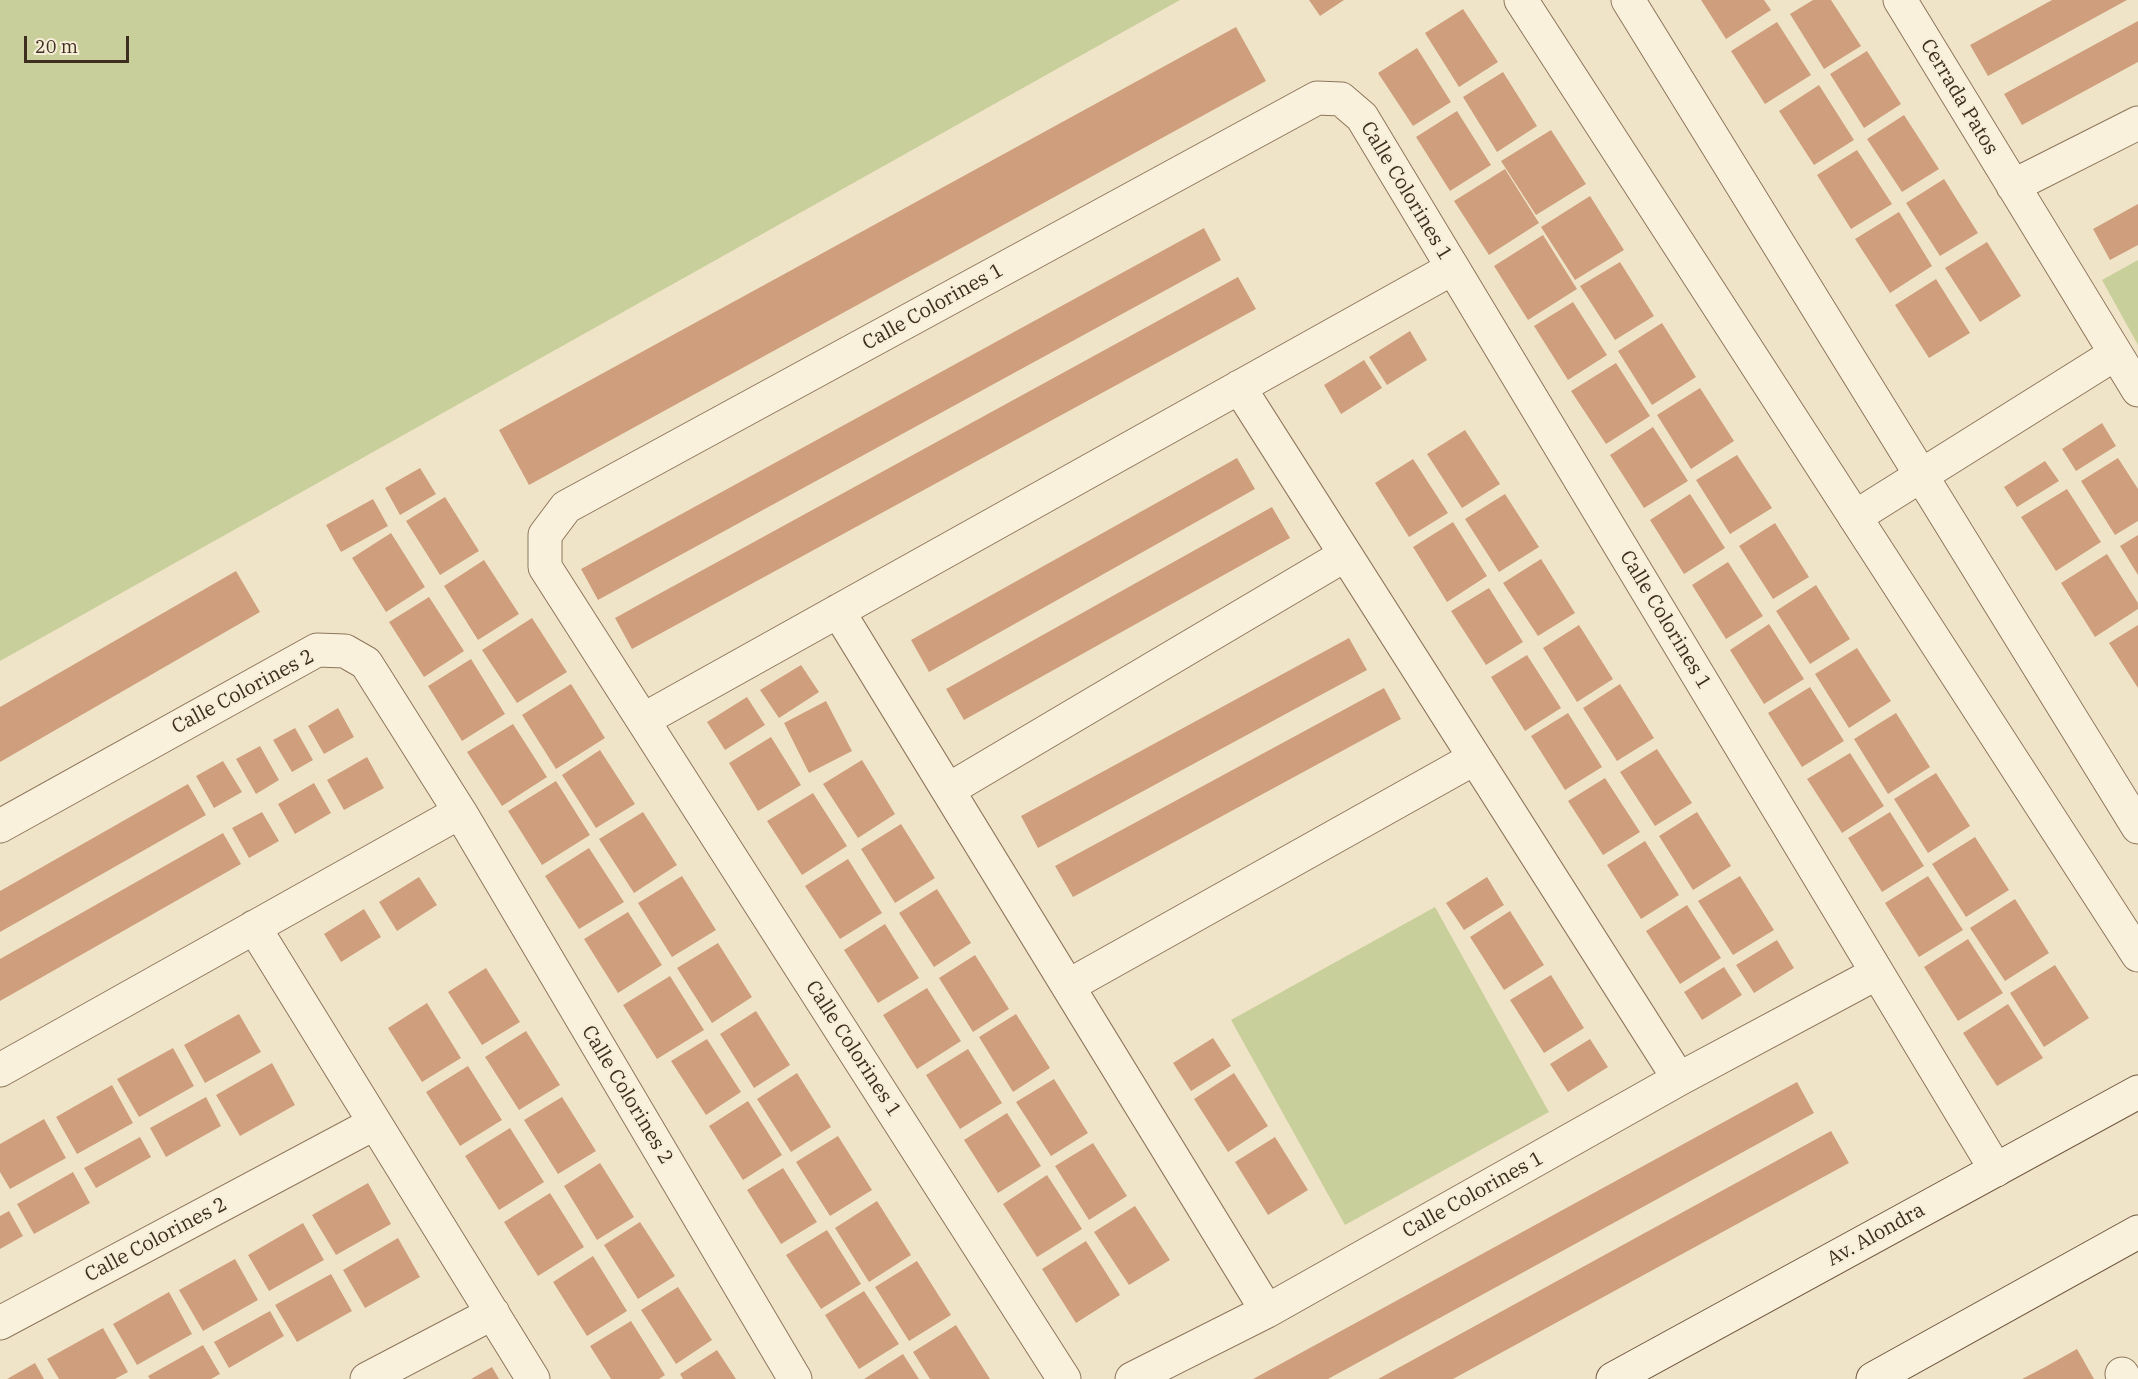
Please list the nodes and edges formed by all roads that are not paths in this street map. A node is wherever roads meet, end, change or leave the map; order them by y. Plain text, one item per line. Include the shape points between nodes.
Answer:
1 (1521, 0) edge
2 (1628, 0) edge
3 (1908, 3) edge
4 (2138, 123) edge
5 (2013, 186) junction
6 (1453, 268) junction
7 (2115, 354) junction
8 (1239, 387) junction
9 (2138, 390) edge
10 (1921, 476) junction
11 (1855, 517) junction
12 (1346, 555) junction
13 (838, 611) junction
14 (643, 720) junction
15 (1475, 758) junction
16 (948, 790) junction
17 (460, 812) junction
18 (0, 826) edge
19 (2138, 827) edge
20 (254, 927) junction
21 (2138, 955) edge
22 (1877, 973) junction
23 (1068, 986) junction
24 (0, 1070) edge
25 (1679, 1079) junction
26 (2138, 1092) edge
27 (375, 1123) junction
28 (1996, 1170) junction
29 (2138, 1232) edge
30 (1267, 1311) junction
31 (492, 1313) junction
32 (0, 1323) edge
33 (367, 1379) edge
34 (533, 1379) edge
35 (795, 1379) edge
36 (1064, 1379) edge
37 (1132, 1379) edge
38 (1614, 1379) edge
39 (1873, 1379) edge

1 - 11 street
2 - 10 street
3 - 5 street, Cerrada Patos
4 - 5 street
5 - 7 street, Cerrada Patos
6 - 8 street, Calle Colorines 1
6 - 14 street, Calle Colorines 1 via 1362,117 1341,99 1317,98 566,507 545,535 545,567
6 - 22 street, Calle Colorines 1
7 - 9 street, Cerrada Patos
7 - 10 street
8 - 12 street
8 - 13 street, Calle Colorines 1
10 - 11 street
10 - 19 street
11 - 21 street
12 - 15 street
12 - 16 street
13 - 14 street, Calle Colorines 1
13 - 16 street
14 - 36 street, Calle Colorines 1
15 - 23 street
15 - 25 street
16 - 23 street
17 - 18 street, Calle Colorines 2 via 366,663 345,651 317,650
17 - 20 street
17 - 35 street, Calle Colorines 2
20 - 24 street
20 - 27 street
22 - 25 street, Calle Colorines 1
22 - 28 street, Calle Colorines 1
23 - 30 street
25 - 30 street, Calle Colorines 1
26 - 28 street, Av. Alondra
27 - 31 street
27 - 32 street, Calle Colorines 2
28 - 38 street, Av. Alondra
29 - 39 street
30 - 37 street, Calle Colorines 1
31 - 33 street
31 - 34 street

